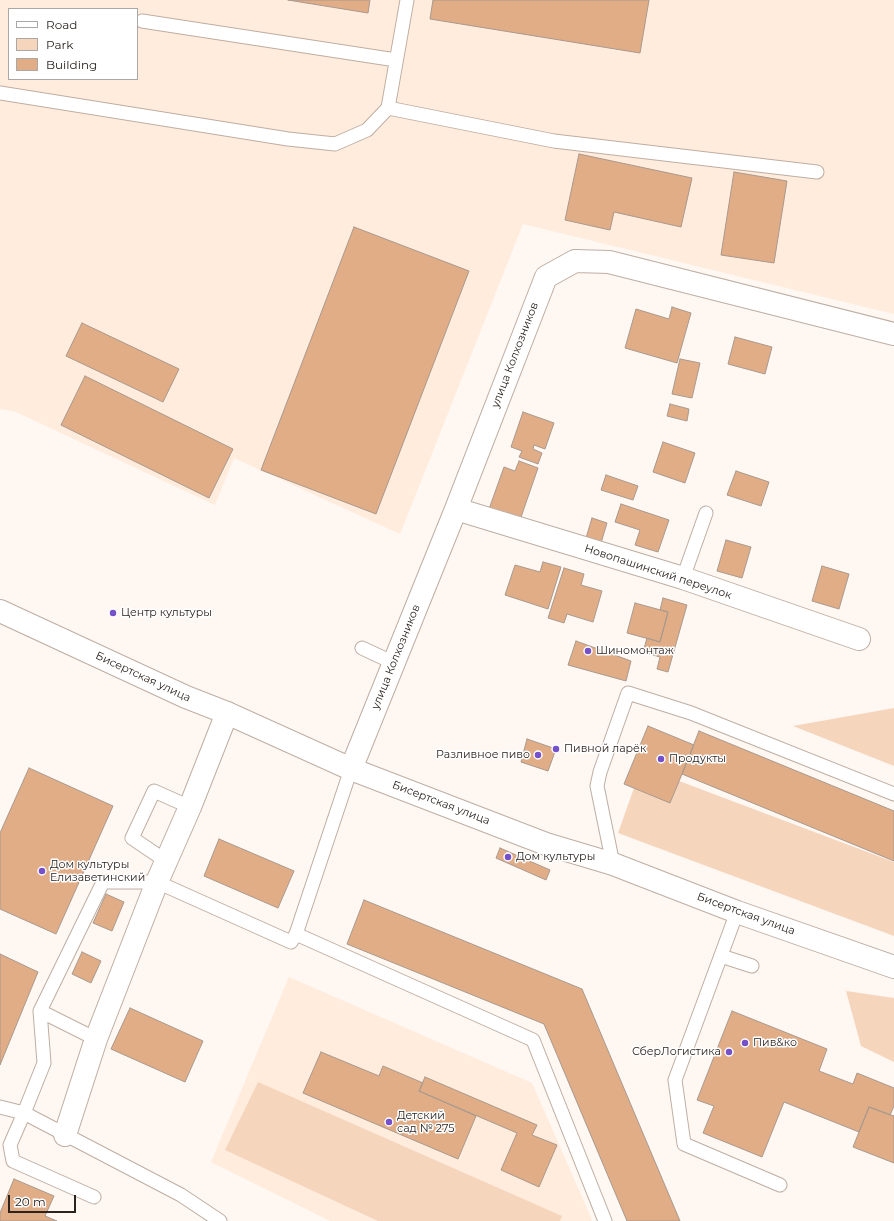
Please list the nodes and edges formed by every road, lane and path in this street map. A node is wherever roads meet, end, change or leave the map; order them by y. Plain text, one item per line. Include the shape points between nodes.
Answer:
1 (407, 0) edge
2 (142, 21) dead end
3 (396, 60) junction
4 (0, 93) edge
5 (388, 108) junction
6 (817, 172) dead end
7 (894, 334) edge
8 (456, 509) junction
9 (706, 513) dead end
10 (683, 578) junction
11 (0, 612) edge
12 (859, 639) dead end
13 (362, 648) dead end
14 (394, 663) junction
15 (227, 713) junction
16 (351, 769) junction
17 (894, 794) edge
18 (190, 807) junction
19 (166, 861) junction
20 (613, 864) junction
21 (157, 882) junction
22 (737, 912) junction
23 (296, 934) junction
24 (721, 956) junction
25 (752, 966) dead end
26 (894, 967) edge
27 (40, 1011) junction
28 (96, 1040) junction
29 (0, 1106) edge
30 (24, 1113) junction
31 (66, 1135) junction
32 (780, 1184) dead end
33 (94, 1197) dead end
34 (220, 1221) edge
35 (605, 1221) edge

1 - 3 lane
2 - 3 lane
3 - 5 lane
4 - 5 lane via 288,139 335,144 367,130
5 - 6 lane via 554,141
7 - 8 street, улица Колхозников via 609,262 575,260 546,277
8 - 10 street, Новопашинский переулок
8 - 14 street, улица Колхозников
9 - 10 lane
10 - 12 street, Новопашинский переулок
11 - 15 street, Бисертская улица via 186,697
13 - 14 lane
14 - 16 street, улица Колхозников
15 - 16 street, Бисертская улица
15 - 18 street
16 - 20 street, Бисертская улица via 546,844
16 - 23 lane
17 - 20 lane via 691,713 628,693 597,786
18 - 19 street
18 - 19 lane via 154,791 132,838
19 - 21 street
20 - 22 street, Бисертская улица
21 - 23 lane via 291,942
21 - 27 lane via 103,882
21 - 28 street
22 - 24 lane
22 - 26 street, Бисертская улица
23 - 35 lane via 533,1040
24 - 25 lane
24 - 32 lane via 675,1080 684,1144
27 - 28 lane
27 - 30 lane via 44,1063
28 - 31 street
29 - 30 lane
30 - 31 lane
30 - 33 lane via 10,1145 13,1161
31 - 34 lane via 181,1195

